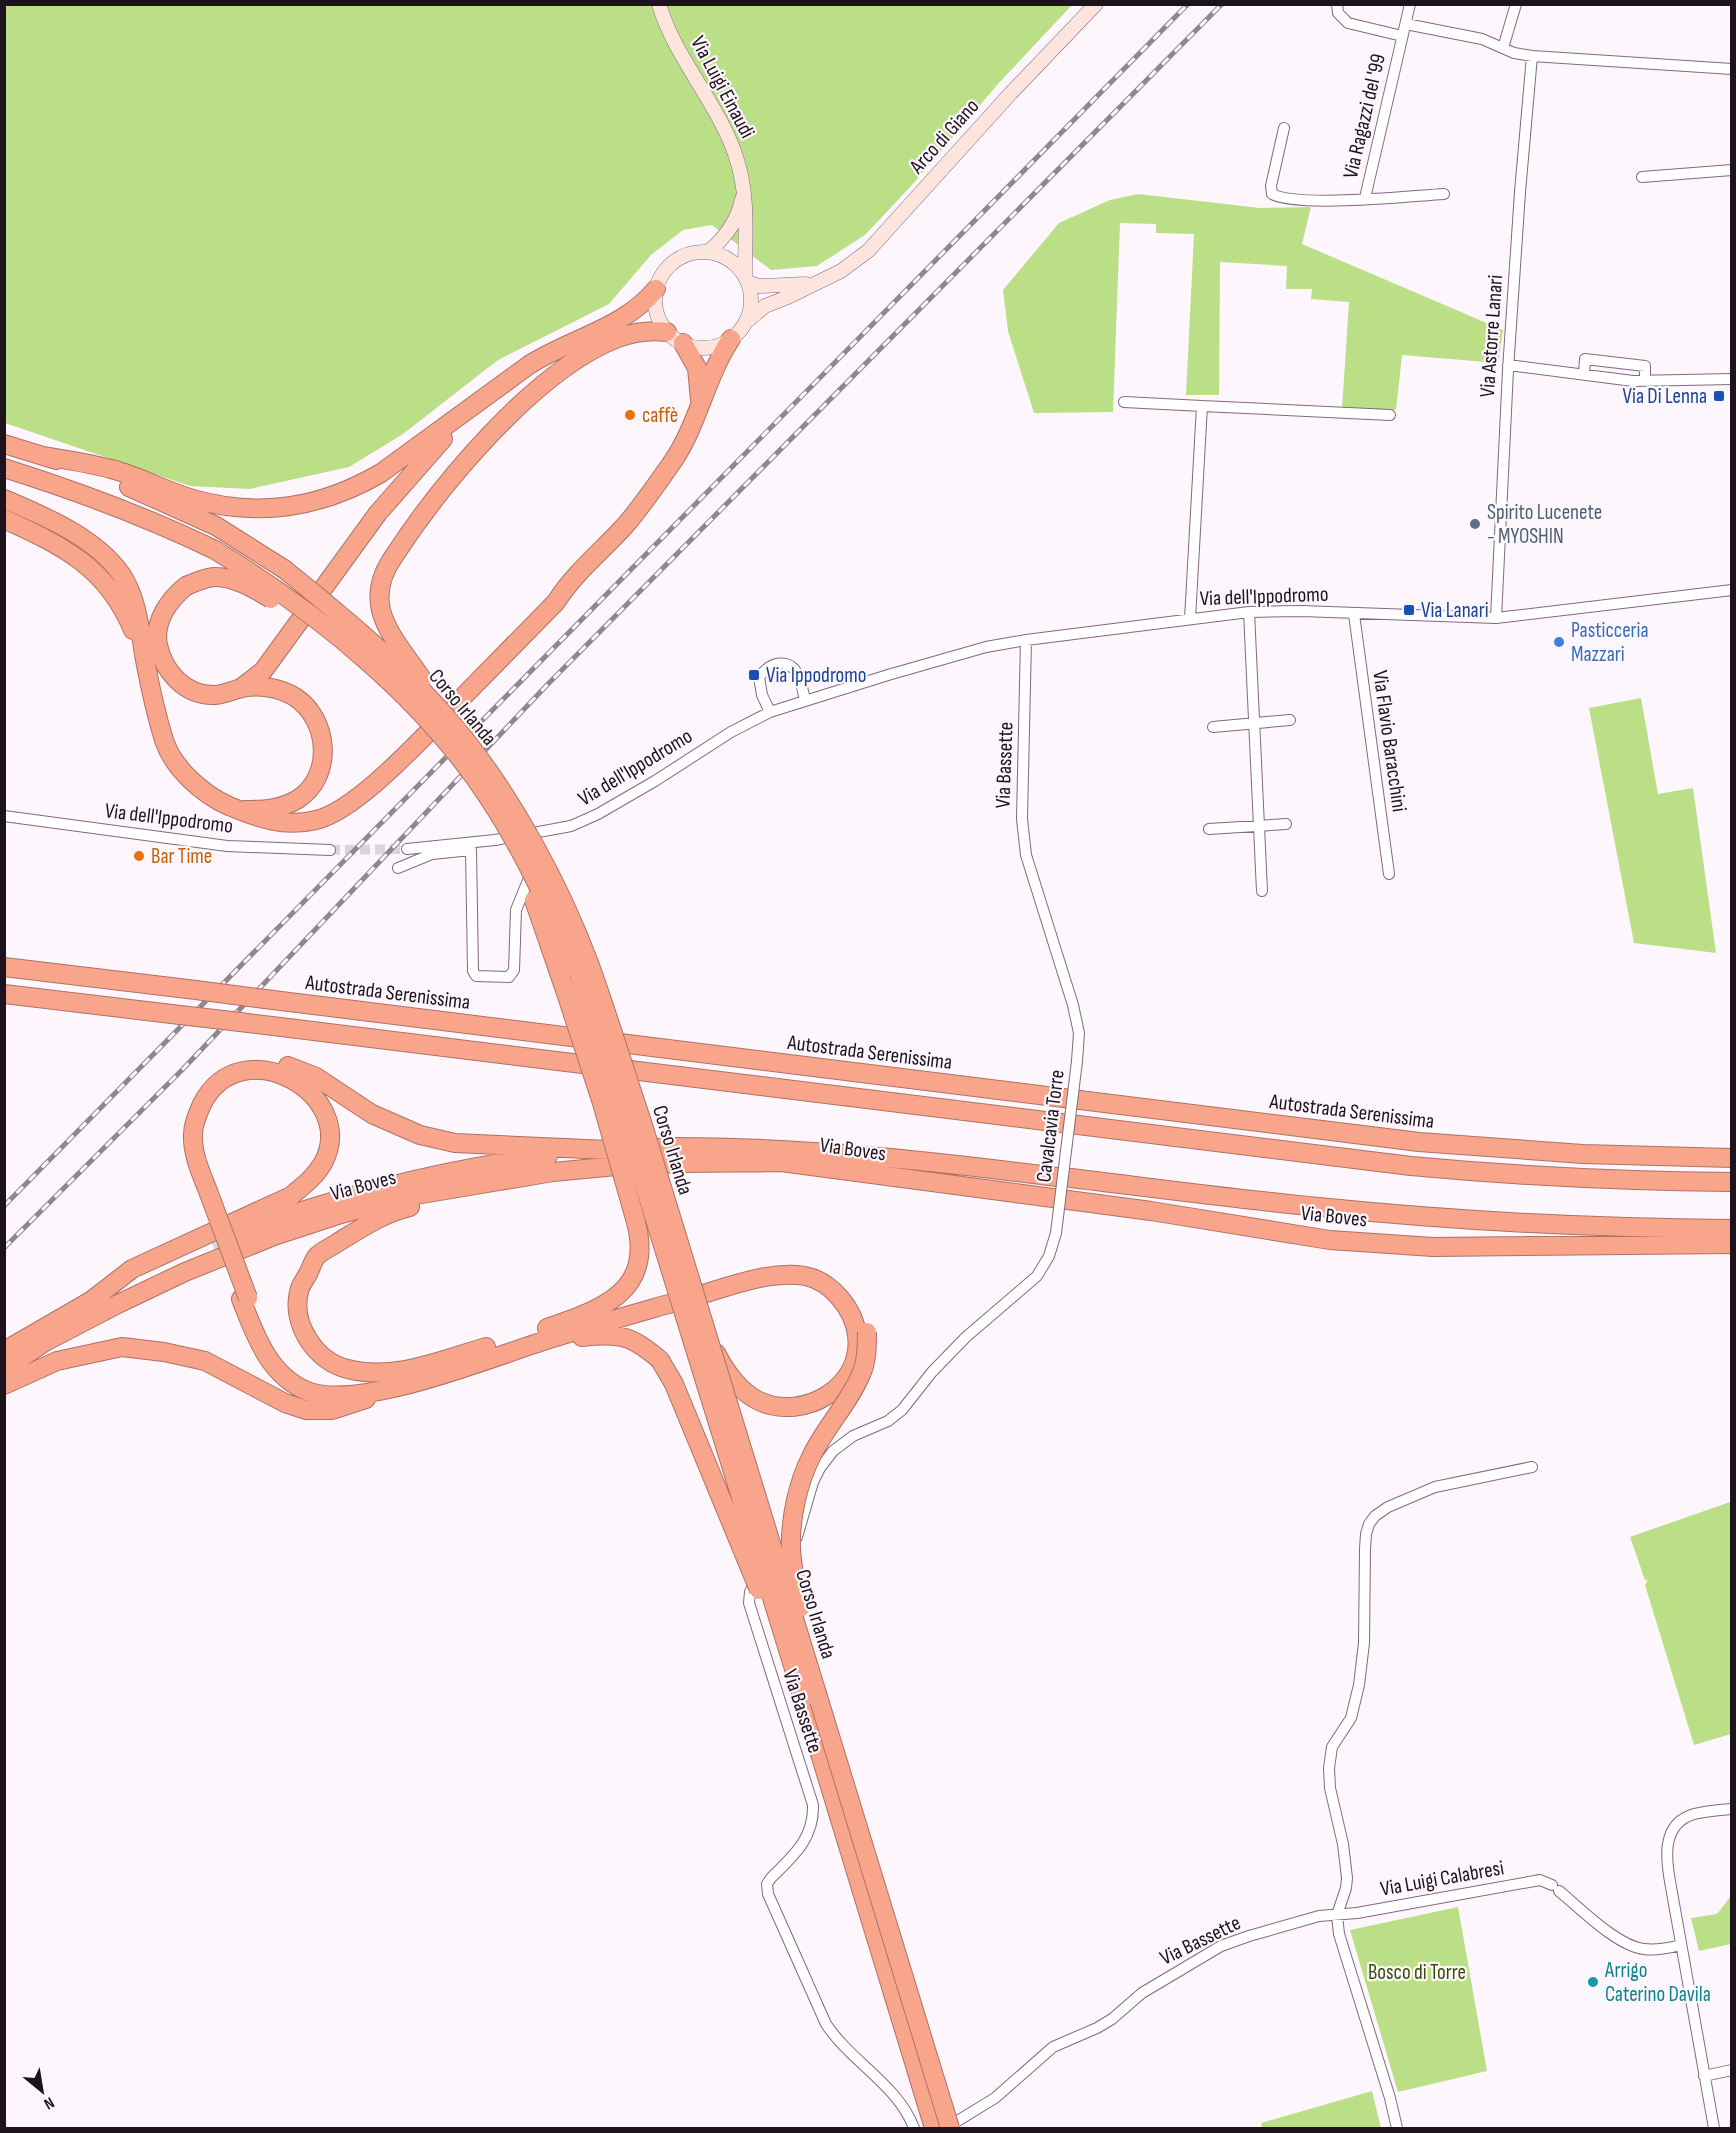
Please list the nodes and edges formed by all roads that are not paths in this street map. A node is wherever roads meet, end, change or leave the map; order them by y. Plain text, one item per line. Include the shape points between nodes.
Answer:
1 (659, 4) edge
2 (1096, 4) edge
3 (1337, 4) edge
4 (1410, 4) edge
5 (1516, 4) edge
6 (1406, 24) junction
7 (1402, 36) junction
8 (1503, 48) junction
9 (1532, 56) junction
10 (1731, 69) edge
11 (1284, 128) dead end
12 (1731, 170) edge
13 (1642, 177) dead end
14 (744, 191) junction
15 (1444, 194) dead end
16 (1365, 198) junction
17 (708, 252) junction
18 (747, 279) junction
19 (814, 283) junction
20 (657, 288) junction
21 (747, 321) junction
22 (667, 332) junction
23 (730, 339) junction
24 (683, 343) junction
25 (1508, 365) junction
26 (1584, 374) junction
27 (1731, 379) edge
28 (1645, 381) junction
29 (700, 401) junction
30 (1124, 402) dead end
31 (476, 403) junction
32 (1202, 405) junction
33 (1390, 416) dead end
34 (4, 444) edge
35 (44, 456) junction
36 (4, 468) edge
37 (4, 499) edge
38 (4, 519) edge
39 (1731, 591) edge
40 (1249, 612) junction
41 (1354, 614) junction
42 (1496, 618) junction
43 (1190, 619) junction
44 (1026, 640) junction
45 (145, 658) junction
46 (370, 666) junction
47 (241, 688) junction
48 (805, 700) junction
49 (770, 712) junction
50 (1290, 720) dead end
51 (1254, 723) junction
52 (1213, 727) dead end
53 (460, 735) junction
54 (238, 810) junction
55 (4, 816) edge
56 (1286, 824) dead end
57 (506, 825) junction
58 (1260, 826) junction
59 (1209, 829) dead end
60 (524, 835) junction
61 (407, 849) tunnel mouth
62 (330, 850) tunnel mouth
63 (398, 868) dead end
64 (1389, 874) dead end
65 (1036, 890) joint
66 (1262, 891) dead end
67 (4, 967) edge
68 (4, 993) edge
69 (662, 1147) dead end
70 (1731, 1158) edge
71 (573, 1170) junction
72 (1731, 1182) edge
73 (203, 1193) junction
74 (1731, 1229) edge
75 (233, 1235) tunnel mouth
76 (212, 1243) tunnel mouth
77 (1731, 1244) edge
78 (245, 1299) junction
79 (92, 1300) junction
80 (862, 1333) junction
81 (707, 1336) junction
82 (966, 1337) joint
83 (516, 1339) junction
84 (4, 1352) edge
85 (504, 1354) junction
86 (416, 1368) junction
87 (4, 1369) edge
88 (4, 1385) edge
89 (399, 1387) junction
90 (1532, 1467) dead end
91 (808, 1663) junction
92 (803, 1698) junction
93 (1731, 1809) edge
94 (1337, 1915) junction
95 (1681, 1945) junction
96 (1731, 2070) edge
97 (1704, 2076) junction
98 (914, 2128) edge
99 (934, 2128) edge
100 (948, 2128) edge
101 (1397, 2128) edge
102 (1714, 2128) edge

1 - 14 main road, Via Luigi Einaudi via 666,25 724,129 736,156
2 - 19 main road, Arco di Giano via 868,251 841,271
3 - 7 street, Via Ragazzi del '99 via 1338,13 1348,23
4 - 6 street, Via Ragazzi del '99
5 - 8 street
6 - 7 street, Via Ragazzi del '99
6 - 8 street via 1482,39
7 - 16 street, Via Ragazzi del '99
8 - 9 street
9 - 10 street
9 - 25 street, Via Astorre Lanari
11 - 16 street via 1272,194 1282,199
12 - 13 street
14 - 17 main road via 740,211 722,241
14 - 18 main road, Via Luigi Einaudi
15 - 16 street, Via Ragazzi del '99
17 - 18 main road via 725,256
17 - 20 main road via 691,253 675,260 663,273
18 - 19 main road, Arco di Giano via 760,286
18 - 21 main road via 752,302
19 - 21 main road, Arco di Giano via 765,306
20 - 22 main road via 655,304
20 - 31 highway via 625,317 551,351
21 - 23 main road
22 - 24 main road
22 - 53 highway, bridge via 654,330 619,337 600,346 512,412 450,479 385,569 378,593 382,620
23 - 24 main road via 699,348
23 - 29 highway
24 - 29 highway via 697,368
25 - 26 street
25 - 42 street, Via Astorre Lanari
26 - 28 street
26 - 28 street via 1585,359 1645,366
27 - 28 street
29 - 54 highway via 672,462 623,528 416,744 351,803 318,820 285,824
30 - 32 street
31 - 35 highway via 362,484 285,508 230,507 192,499 113,469
31 - 47 highway via 378,513 263,671
32 - 33 street
32 - 43 street
34 - 35 highway, Corso Irlanda
35 - 53 highway, Corso Irlanda, bridge via 141,492 216,526 284,569 401,670
36 - 46 highway, Corso Irlanda, bridge via 114,505 215,550 296,603
37 - 45 highway via 76,533 106,557 121,574 133,598
38 - 45 highway via 59,545 94,570 121,604
39 - 42 street, Via dell'Ippodromo
40 - 41 street, Via dell'Ippodromo
40 - 43 street, Via dell'Ippodromo
40 - 51 street
41 - 42 street, Via dell'Ippodromo
41 - 64 street, Via Flavio Baracchini
43 - 44 street, Via dell'Ippodromo
44 - 48 street, Via dell'Ippodromo via 947,657
44 - 65 street, Via Bassette via 1022,819 1026,855
45 - 54 highway via 164,742 180,768 201,790
46 - 47 highway, bridge via 255,589 215,577 186,586 173,596 159,627 157,642 167,670 194,691 213,695
46 - 57 highway, Corso Irlanda, bridge via 448,744
47 - 54 highway via 280,690 303,704 322,737 324,759 311,788 299,798 280,808
48 - 49 street, Via dell'Ippodromo
48 - 49 street via 799,676 791,665 775,664 759,677
49 - 60 street, Via dell'Ippodromo via 730,732 598,814 571,826
50 - 51 street
51 - 52 street
51 - 58 street
53 - 81 highway, Corso Irlanda, bridge via 501,791 534,846 589,963
55 - 62 street, Via dell'Ippodromo via 227,846
56 - 58 street
57 - 83 highway, bridge via 574,1015 640,1237 640,1262 631,1282 615,1298
57 - 92 highway, Corso Irlanda, bridge via 579,974
58 - 59 street
58 - 66 street
60 - 61 street, Via dell'Ippodromo
60 - 63 street via 533,859 531,876 516,910 514,970 509,977 477,976 473,970 471,850 432,854
65 - 82 street, Cavalcavia Torre, bridge via 1079,1033 1056,1233 1037,1276
67 - 70 highway, Autostrada Serenissima, bridge via 1419,1142 1583,1154
68 - 72 highway, bridge via 1411,1166 1579,1178
69 - 74 highway, Via Boves via 814,1150 1320,1208 1580,1225
71 - 77 highway, Via Boves via 681,1162 781,1162 1151,1211 1330,1240 1433,1247
71 - 86 highway via 406,1208 377,1218 318,1256 299,1291 297,1312 315,1350 328,1362 347,1369 387,1373
71 - 87 highway, Via Boves via 404,1197 274,1236 128,1300 45,1342
73 - 75 highway, Via Boves via 186,1157 186,1112 209,1074 251,1058 274,1061 316,1077 372,1114 420,1135 455,1143 609,1150 509,1161 404,1181
73 - 78 highway
73 - 79 highway via 193,1134 197,1114 217,1083 253,1068 267,1070 298,1082 318,1100 328,1123 330,1143 309,1182 291,1196 132,1269
76 - 79 highway
78 - 86 highway via 276,1359 304,1382 347,1388 377,1383
78 - 89 highway via 264,1352 290,1382 327,1395 358,1395
79 - 84 highway
80 - 81 highway, bridge via 850,1372 838,1389 823,1400 800,1407 759,1401 740,1387
80 - 83 highway via 860,1308 844,1290 807,1268 780,1268
80 - 85 highway via 852,1314 824,1284 806,1276 786,1276 732,1286
80 - 91 highway, bridge via 867,1351 862,1371 811,1457 794,1514 791,1548
81 - 91 highway, Corso Irlanda, bridge
82 - 98 street, Via Bassette via 902,1410 833,1451 813,1482 795,1542 756,1578 749,1603 813,1805 808,1838 771,1878 768,1894 826,2024 902,2105
83 - 86 highway
85 - 89 highway
85 - 92 highway, bridge via 604,1335 640,1343 660,1360 674,1384
88 - 89 highway via 57,1361 122,1347 205,1361 306,1410 332,1410
90 - 94 street via 1435,1487 1388,1507 1370,1524 1366,1534 1364,1642 1359,1685 1351,1718 1332,1748 1329,1768 1347,1878
91 - 100 highway, Corso Irlanda, bridge
92 - 99 highway, Corso Irlanda
93 - 95 street via 1686,1818 1670,1838 1667,1862
94 - 95 street, Via Luigi Calabresi via 1540,1880 1632,1947 1645,1950
94 - 100 street, Via Bassette via 1318,1916 1249,1936 1195,1960 1142,1993 1112,2019 1053,2047 995,2098
94 - 101 street via 1338,1934
95 - 97 street
96 - 97 street
97 - 102 street

